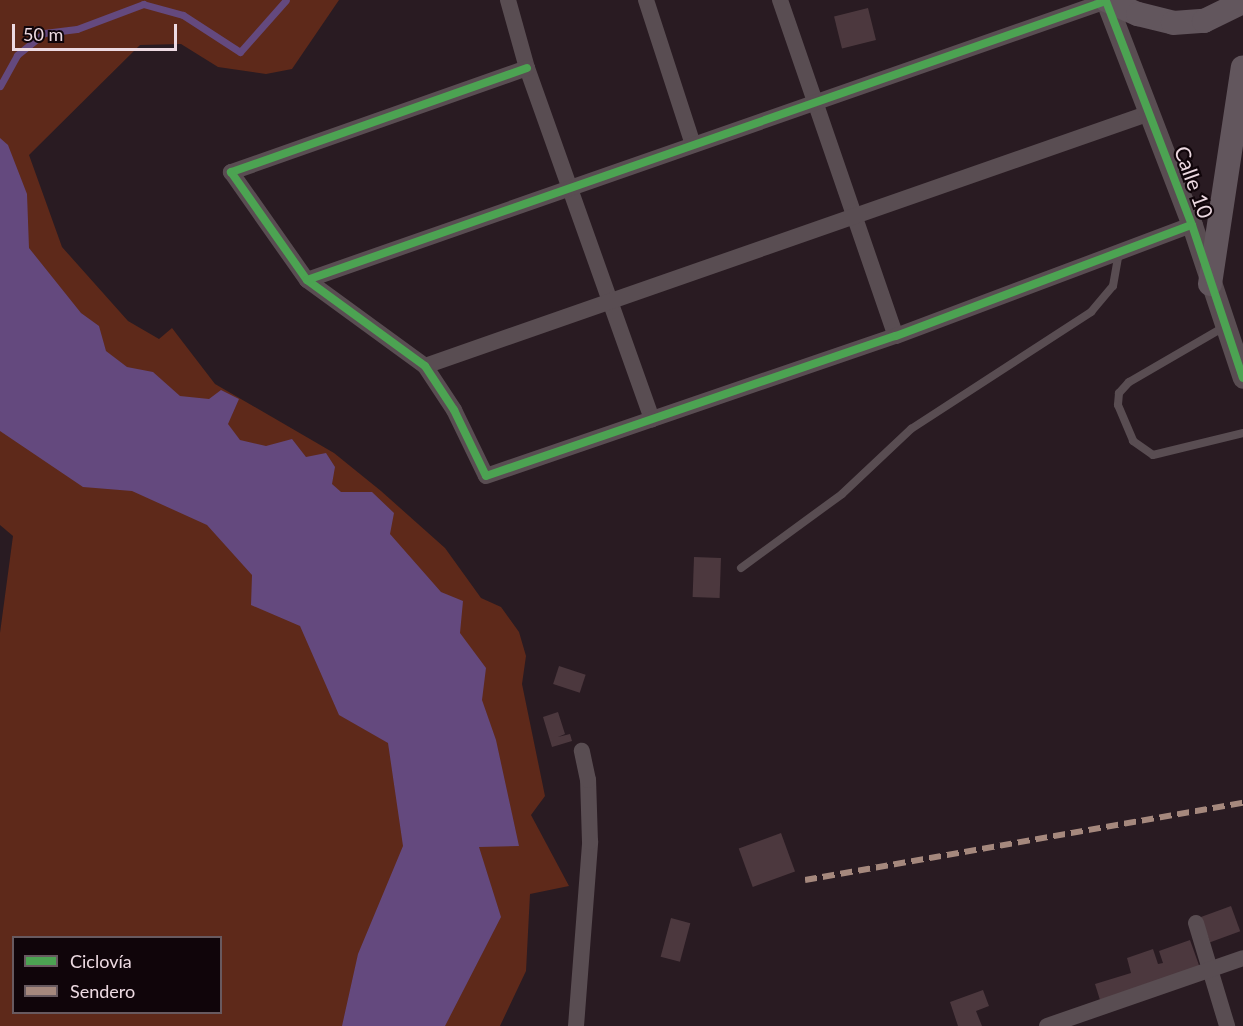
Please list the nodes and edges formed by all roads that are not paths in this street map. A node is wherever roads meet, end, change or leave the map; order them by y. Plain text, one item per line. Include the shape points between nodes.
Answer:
1 (508, 0) edge
2 (646, 0) edge
3 (780, 0) edge
4 (1106, 0) edge
5 (1243, 2) edge
6 (1243, 67) edge
7 (527, 68) junction
8 (815, 102) junction
9 (1150, 113) junction
10 (693, 145) junction
11 (570, 188) junction
12 (855, 216) junction
13 (1191, 225) junction
14 (1119, 252) junction
15 (307, 280) junction
16 (1210, 284) junction
17 (610, 301) junction
18 (1224, 327) junction
19 (896, 336) junction
20 (425, 366) junction
21 (1243, 378) edge
22 (652, 419) junction
23 (1243, 433) edge
24 (741, 568) dead end
25 (582, 751) dead end
26 (1196, 923) dead end
27 (1243, 958) edge
28 (1210, 970) junction
29 (576, 1026) edge
30 (1047, 1026) edge
31 (1227, 1026) edge

1 - 7 street
2 - 10 street
3 - 8 street
4 - 5 main road via 1173,23 1204,21
4 - 8 street
4 - 9 street, Calle 10
6 - 16 main road
7 - 11 street
7 - 15 street via 231,172
8 - 10 street
8 - 12 street
9 - 12 street
9 - 13 street, Calle 10
10 - 11 street
11 - 15 street
11 - 17 street
12 - 17 street
12 - 19 street
13 - 14 street
13 - 16 street, Calle 10
14 - 19 street
14 - 24 lane via 1113,286 1091,312 910,429 842,494
15 - 20 street
16 - 18 street, Calle 10
17 - 20 street
17 - 22 street
18 - 21 street, Calle 10
18 - 23 lane via 1129,382 1119,393 1118,405 1133,441 1153,454
19 - 22 street
20 - 22 street via 454,410 486,476
25 - 29 street via 588,780 590,842
26 - 28 street
27 - 28 street
28 - 30 street
28 - 31 street

